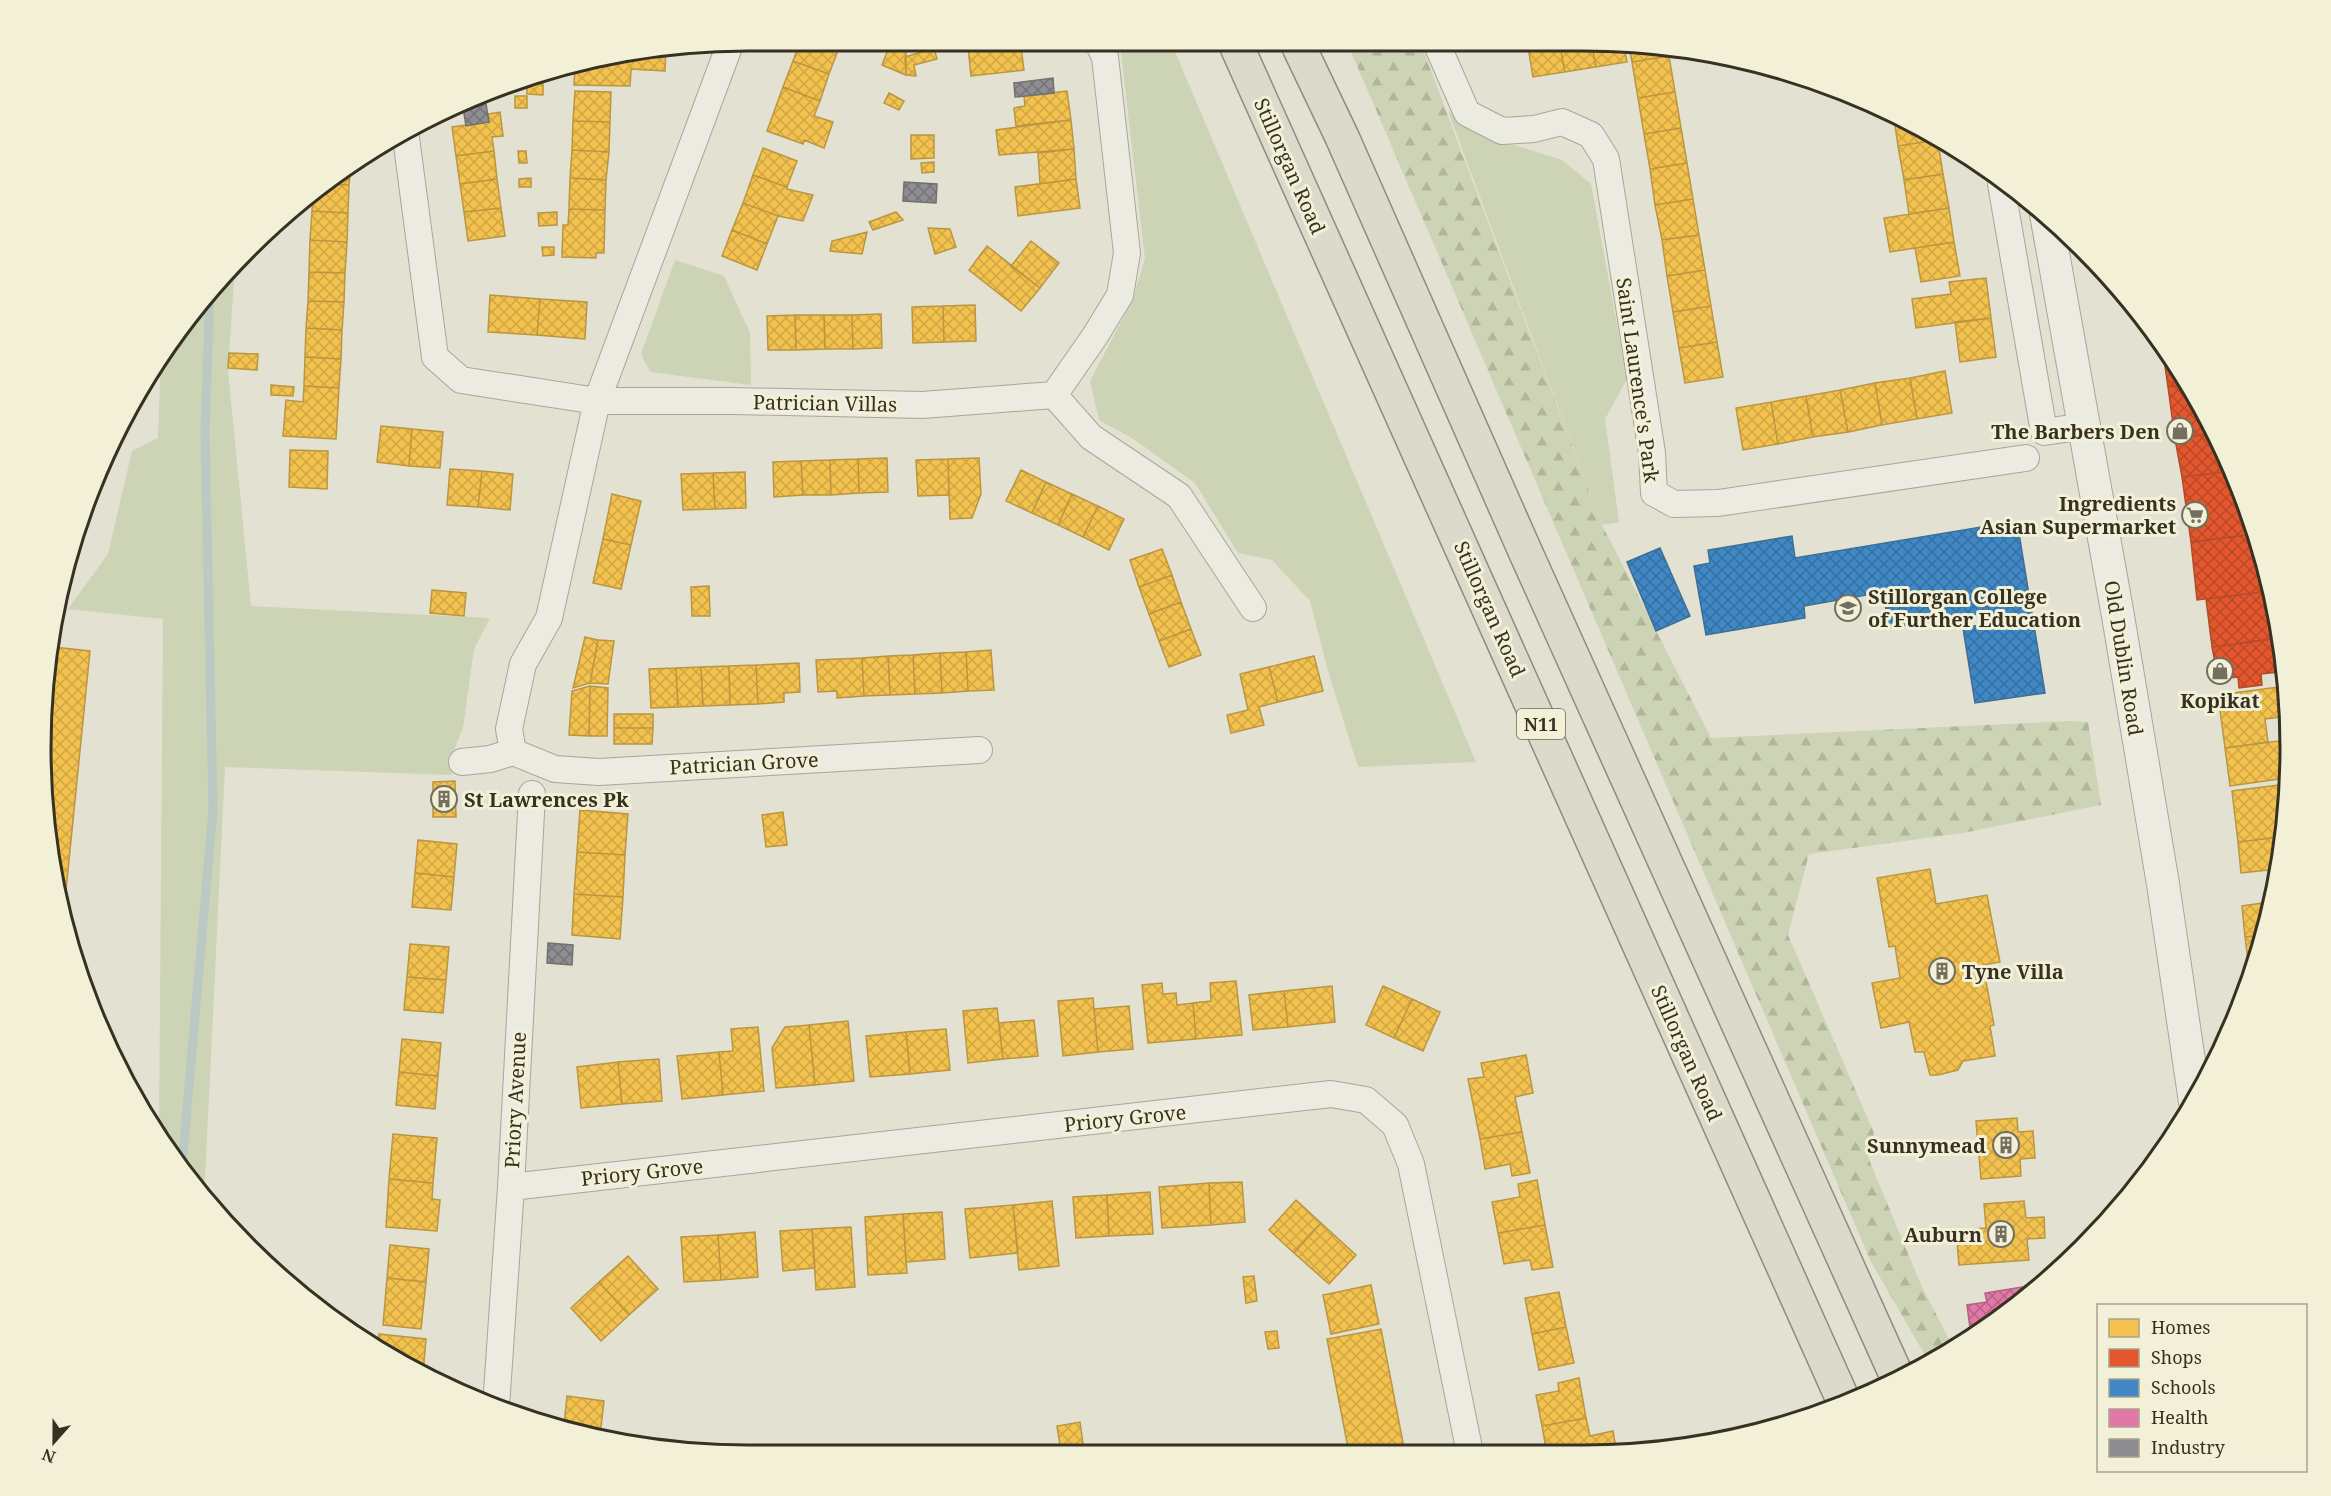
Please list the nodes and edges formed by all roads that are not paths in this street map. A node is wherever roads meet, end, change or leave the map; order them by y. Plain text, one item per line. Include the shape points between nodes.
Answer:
1 (727, 51) edge
2 (1102, 51) edge
3 (1239, 51) edge
4 (1301, 51) edge
5 (1440, 51) edge
6 (406, 140) edge
7 (2002, 192) edge
8 (2049, 229) edge
9 (1054, 395) junction
10 (597, 401) junction
11 (2085, 426) junction
12 (2026, 458) dead end
13 (1253, 608) dead end
14 (979, 750) dead end
15 (513, 752) junction
16 (462, 762) dead end
17 (532, 794) dead end
18 (2193, 1085) edge
19 (511, 1187) junction
20 (1895, 1371) edge
21 (1841, 1395) edge
22 (497, 1398) edge
23 (1468, 1445) edge

1 - 10 street
2 - 9 street via 1127,253 1120,295
3 - 21 highway, Stillorgan Road / N11
4 - 20 highway, N11
5 - 12 street, Saint Laurence's Park via 1467,113 1502,131 1562,122 1591,135 1606,159 1652,453 1654,493 1674,504 1718,503
6 - 10 street, Patrician Villas via 435,357 461,380
7 - 11 street via 2044,432
8 - 11 street, Old Dublin Road
9 - 10 street, Patrician Villas via 922,405
9 - 13 street via 1091,437 1179,496
10 - 15 street via 549,618 523,664 509,729
11 - 18 street, Old Dublin Road via 2163,884
14 - 15 street, Patrician Grove via 599,772 555,769
15 - 16 street
17 - 19 street, Priory Avenue
19 - 22 street, Priory Avenue
19 - 23 street, Priory Grove via 1331,1094 1366,1100 1395,1125 1411,1164

